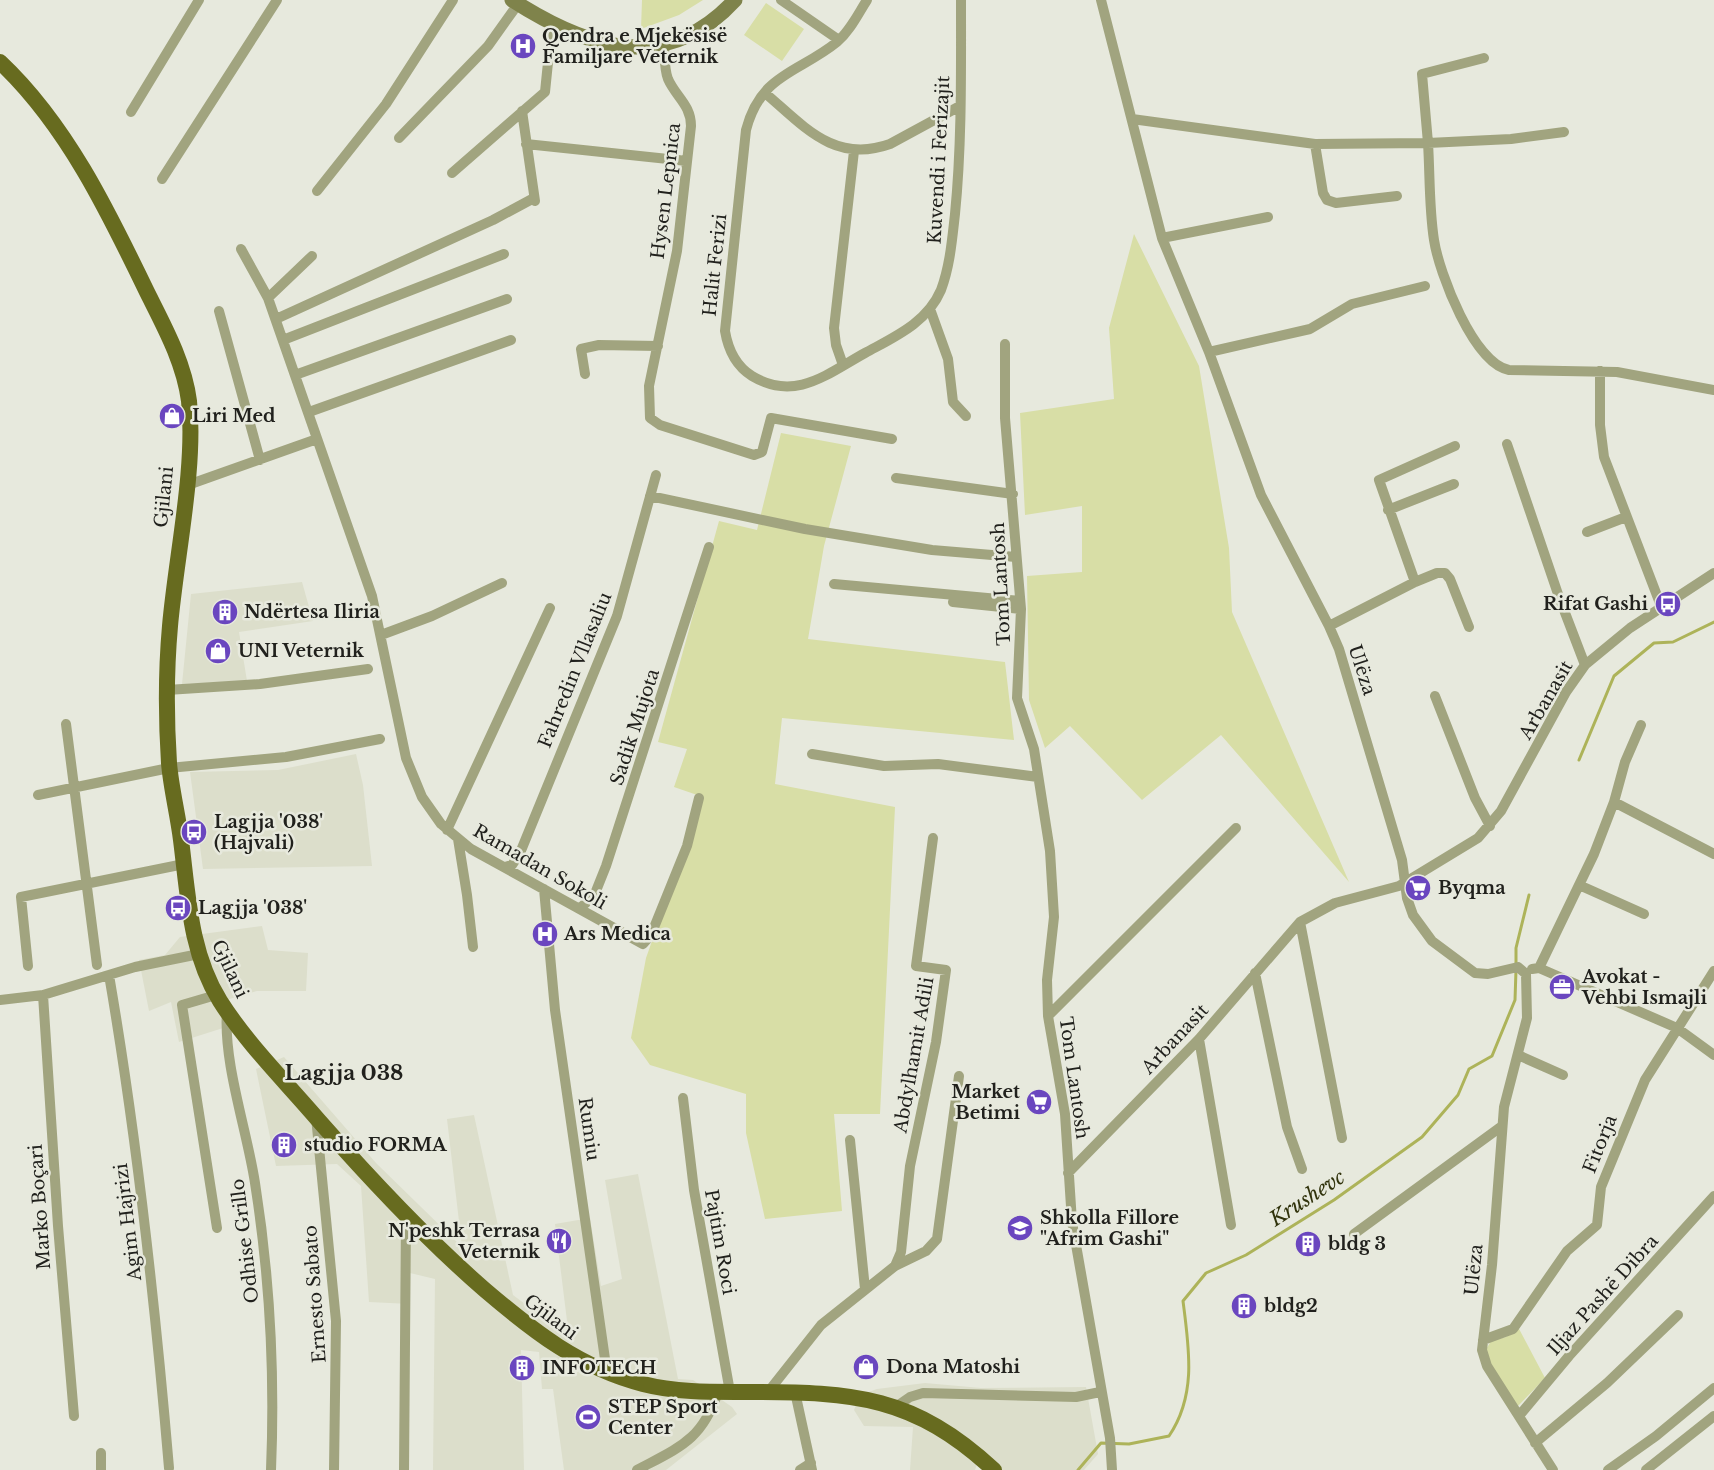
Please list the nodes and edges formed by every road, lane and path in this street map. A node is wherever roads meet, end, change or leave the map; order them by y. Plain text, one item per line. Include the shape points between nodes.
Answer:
1 (199, 0) edge
2 (277, 0) edge
3 (453, 0) edge
4 (735, 0) edge
5 (781, 0) edge
6 (867, 0) edge
7 (961, 0) edge
8 (1101, 0) edge
9 (515, 2) edge
10 (552, 23) junction
11 (839, 40) junction
12 (664, 45) junction
13 (1484, 58) dead end
14 (0, 62) edge
15 (765, 93) junction
16 (960, 106) junction
17 (522, 111) junction
18 (131, 112) dead end
19 (1132, 119) junction
20 (1564, 132) dead end
21 (399, 138) dead end
22 (1428, 143) junction
23 (526, 144) junction
24 (1315, 144) junction
25 (854, 151) junction
26 (687, 161) junction
27 (452, 173) dead end
28 (162, 179) dead end
29 (318, 190) dead end
30 (1397, 196) dead end
31 (1268, 217) dead end
32 (1162, 238) junction
33 (241, 249) dead end
34 (504, 254) dead end
35 (312, 256) dead end
36 (1425, 286) dead end
37 (268, 298) junction
38 (507, 299) dead end
39 (930, 309) junction
40 (219, 311) dead end
41 (276, 319) junction
42 (284, 340) junction
43 (511, 340) dead end
44 (1005, 344) dead end
45 (658, 346) junction
46 (1209, 352) junction
47 (843, 365) junction
48 (1600, 371) junction
49 (585, 374) dead end
50 (296, 375) junction
51 (1714, 390) edge
52 (309, 412) junction
53 (966, 416) dead end
54 (317, 439) junction
55 (892, 439) dead end
56 (1507, 444) dead end
57 (1455, 446) dead end
58 (260, 460) junction
59 (656, 475) dead end
60 (896, 477) dead end
61 (1454, 484) dead end
62 (185, 486) junction
63 (1013, 494) junction
64 (650, 496) junction
65 (1388, 510) junction
66 (1626, 517) junction
67 (1587, 532) dead end
68 (709, 547) dead end
69 (1016, 557) junction
70 (1714, 573) edge
71 (1415, 582) junction
72 (502, 583) dead end
73 (834, 584) dead end
74 (868, 594) dead end
75 (1021, 605) junction
76 (1661, 606) junction
77 (550, 609) dead end
78 (1329, 626) junction
79 (1469, 627) dead end
80 (381, 635) junction
81 (1585, 665) junction
82 (368, 669) dead end
83 (167, 690) junction
84 (1435, 696) dead end
85 (66, 724) dead end
86 (1641, 724) dead end
87 (380, 739) dead end
88 (812, 754) dead end
89 (169, 768) junction
90 (1038, 777) junction
91 (74, 786) junction
92 (38, 795) dead end
93 (699, 798) dead end
94 (1614, 802) junction
95 (1490, 826) junction
96 (1236, 828) dead end
97 (447, 830) junction
98 (933, 838) dead end
99 (458, 839) junction
100 (1714, 854) edge
101 (184, 864) junction
102 (505, 867) junction
103 (1405, 882) junction
104 (87, 884) junction
105 (1579, 885) junction
106 (544, 889) junction
107 (580, 908) junction
108 (1644, 914) dead end
109 (1300, 922) junction
110 (472, 947) dead end
111 (199, 954) junction
112 (97, 965) dead end
113 (28, 966) dead end
114 (1517, 968) junction
115 (1539, 968) junction
116 (1714, 970) edge
117 (1255, 973) junction
118 (109, 975) junction
119 (43, 995) junction
120 (216, 995) junction
121 (0, 1000) edge
122 (227, 1011) junction
123 (1048, 1016) junction
124 (1677, 1028) junction
125 (1199, 1039) junction
126 (1518, 1055) junction
127 (1714, 1055) edge
128 (958, 1076) dead end
129 (1563, 1076) dead end
130 (683, 1098) dead end
131 (316, 1116) junction
132 (1502, 1126) junction
133 (1342, 1138) dead end
134 (850, 1140) dead end
135 (1302, 1169) dead end
136 (1068, 1173) junction
137 (1714, 1196) edge
138 (406, 1217) junction
139 (1231, 1225) dead end
140 (217, 1228) dead end
141 (1354, 1234) dead end
142 (895, 1266) junction
143 (865, 1289) junction
144 (1677, 1315) dead end
145 (1483, 1340) junction
146 (608, 1373) junction
147 (1714, 1388) edge
148 (724, 1392) junction
149 (768, 1392) junction
150 (795, 1392) junction
151 (1100, 1392) junction
152 (897, 1406) junction
153 (74, 1416) dead end
154 (1519, 1416) junction
155 (1714, 1416) edge
156 (1535, 1443) junction
157 (101, 1453) dead end
158 (811, 1466) edge
159 (169, 1468) dead end
160 (101, 1470) edge
161 (271, 1470) edge
162 (334, 1470) edge
163 (404, 1470) edge
164 (637, 1470) edge
165 (800, 1470) edge
166 (994, 1470) edge
167 (1112, 1470) edge
168 (1553, 1470) edge
169 (1608, 1470) edge
170 (1646, 1470) edge

1 - 18 street
2 - 28 street
3 - 29 street via 387,104
4 - 12 street via 708,26
5 - 11 street
6 - 11 street, Halit Ferizi
7 - 16 street, Kuvendi i Ferizajit
8 - 19 street, Ulëza
9 - 10 street
9 - 21 street via 488,46
10 - 12 street via 621,46
10 - 17 street via 548,85 541,98
11 - 15 street, Halit Ferizi via 779,76
12 - 26 street, Hysen Lepnica via 669,80 690,109
13 - 22 street via 1422,74
14 - 62 main road, Gjilani via 40,104 69,147 124,245 177,355 189,405
15 - 25 street via 822,140
15 - 47 street, Halit Ferizi via 746,130 725,318 726,340 734,358 748,373 782,387 804,385
16 - 25 street via 890,144
16 - 39 street, Kuvendi i Ferizajit via 959,171 950,255 940,291
17 - 23 street
17 - 27 street
19 - 24 street
19 - 32 street, Ulëza
20 - 22 street
22 - 24 street
22 - 48 street via 1432,225 1438,257 1460,311 1488,360 1509,370
23 - 26 street
23 - 41 street via 535,199
24 - 30 street via 1323,193 1328,200 1336,203
25 - 47 street via 834,328
26 - 45 street, Hysen Lepnica via 677,251
31 - 32 street
32 - 46 street, Ulëza
33 - 37 street, Ramadan Sokoli
34 - 42 street
35 - 37 street
36 - 46 street via 1352,304 1310,329
37 - 41 street, Ramadan Sokoli
38 - 50 street
39 - 47 street, Halit Ferizi via 911,326
39 - 53 street via 948,359 953,402
40 - 58 street
41 - 42 street, Ramadan Sokoli
42 - 50 street, Ramadan Sokoli
43 - 52 street
44 - 63 street, Tom Lantosh via 1005,418
45 - 49 street via 599,345 581,349
45 - 55 street, Hysen Lepnica via 648,413 660,425 754,455 762,452 771,418
46 - 78 street, Ulëza via 1261,495
48 - 51 street
48 - 66 street via 1601,442
50 - 52 street, Ramadan Sokoli
52 - 54 street, Ramadan Sokoli
54 - 58 street
54 - 80 street, Ramadan Sokoli via 370,588
56 - 81 street
57 - 65 street via 1381,477
58 - 62 street
59 - 64 street, Fahredin Vllasaliu
60 - 63 street
61 - 65 street
62 - 83 main road, Gjilani
63 - 69 street, Tom Lantosh
64 - 69 street via 806,529 932,550
64 - 102 street, Fahredin Vllasaliu via 617,616 603,652 520,853 512,865
65 - 71 street
66 - 67 street
66 - 76 street
68 - 107 street, Sadik Mujota via 606,866 594,896
69 - 75 street, Tom Lantosh
70 - 76 street, Arbanasit
71 - 78 street
71 - 79 street via 1445,573
72 - 80 street
73 - 75 street
74 - 75 street
75 - 90 street, Tom Lantosh via 1017,698 1034,749
76 - 81 street, Arbanasit
77 - 97 street
78 - 103 street, Ulëza via 1384,797
80 - 97 street, Ramadan Sokoli via 406,758 422,797
81 - 95 street, Arbanasit
82 - 83 street via 260,684
83 - 89 main road, Gjilani
84 - 95 street
85 - 91 street
86 - 94 street
87 - 89 street via 286,758
88 - 90 street via 885,766 938,764
89 - 91 street
89 - 101 main road, Gjilani
90 - 123 street, Tom Lantosh via 1053,895
91 - 92 street
91 - 104 street
93 - 107 street, Ramadan Sokoli via 687,846 651,935 643,944
94 - 100 street
94 - 105 street
95 - 103 street, Arbanasit via 1467,847
96 - 123 street
97 - 99 street, Ramadan Sokoli
98 - 142 street, Abdylhamit Adili via 916,966 946,970 927,1092 910,1166 901,1252
99 - 102 street, Ramadan Sokoli
99 - 110 street
101 - 104 street
101 - 111 main road, Gjilani
102 - 106 street, Ramadan Sokoli
103 - 109 street, Arbanasit via 1335,903
103 - 114 street, Ulëza via 1409,906 1418,923 1432,942 1452,958 1481,974
104 - 112 street
104 - 113 street via 21,897
105 - 108 street
105 - 115 street
106 - 107 street, Ramadan Sokoli
106 - 146 street, Rumiu via 555,1010
109 - 117 street, Arbanasit
109 - 133 street
111 - 118 street
111 - 120 main road, Gjilani
114 - 115 street
114 - 126 street, Ulëza via 1528,981
115 - 124 street
116 - 124 street, Fitorja
117 - 125 street, Arbanasit
117 - 135 street via 1287,1127
118 - 119 street
118 - 159 street, Agim Hajrizi via 126,1070 150,1261
119 - 121 street
119 - 153 street, Marko Boçari
120 - 122 main road, Gjilani
120 - 140 street via 182,1005
122 - 131 main road, Gjilani
122 - 161 street, Odhise Grillo via 227,1041 255,1179 264,1249 274,1383
123 - 136 street, Tom Lantosh via 1065,1114
124 - 127 street
124 - 145 street, Fitorja via 1645,1080 1604,1179 1597,1225 1567,1251 1513,1329
125 - 136 street, Arbanasit
125 - 139 street
126 - 129 street
126 - 132 street, Ulëza
128 - 142 street via 940,1233 926,1251
130 - 148 street, Pajtim Roci
131 - 138 main road, Gjilani
131 - 162 street, Ernesto Sabato via 336,1321
132 - 141 street
132 - 145 street, Ulëza
134 - 143 street
136 - 151 street, Tom Lantosh via 1072,1222
137 - 154 street, Iljaz Pashë Dibra
138 - 146 main road, Gjilani via 531,1329 563,1352
138 - 163 street
142 - 143 street
143 - 149 street via 821,1325
144 - 156 street via 1607,1383
145 - 154 street, Ulëza via 1487,1366
146 - 148 main road, Gjilani via 660,1388
147 - 169 street
148 - 149 main road, Gjilani
148 - 164 street via 694,1437
149 - 150 main road, Gjilani
150 - 152 main road, Gjilani via 838,1394
150 - 158 street
151 - 152 street via 1076,1396 923,1393
151 - 167 street, Tom Lantosh via 1112,1450
152 - 166 main road, Gjilani via 953,1438
154 - 156 street, Ulëza
155 - 170 street
156 - 168 street, Ulëza
157 - 160 street
158 - 165 street

